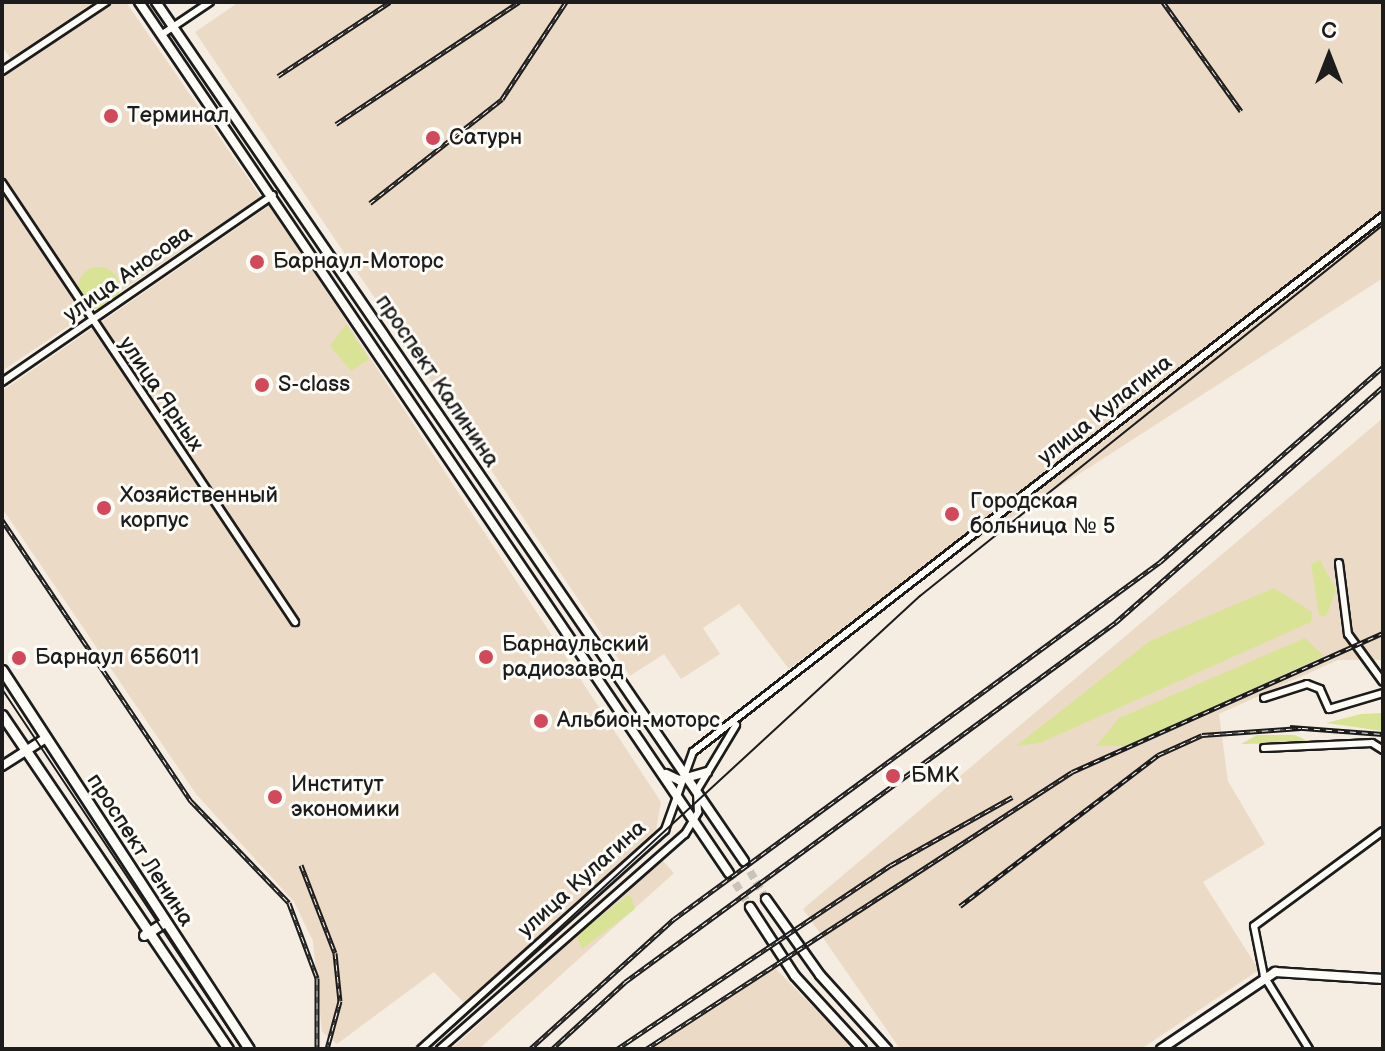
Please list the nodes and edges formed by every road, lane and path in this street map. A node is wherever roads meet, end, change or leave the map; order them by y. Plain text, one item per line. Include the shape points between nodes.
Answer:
1 (106, 2) edge
2 (139, 2) edge
3 (156, 2) edge
4 (210, 2) edge
5 (174, 27) junction
6 (161, 35) junction
7 (2, 71) edge
8 (2, 183) edge
9 (283, 189) junction
10 (273, 195) junction
11 (1383, 216) edge
12 (90, 321) junction
13 (2, 382) edge
14 (1339, 563) dead end
15 (295, 622) dead end
16 (2, 670) edge
17 (1383, 682) edge
18 (1383, 693) edge
19 (1264, 698) dead end
20 (2, 715) edge
21 (737, 722) junction
22 (46, 738) junction
23 (1264, 748) dead end
24 (1383, 750) edge
25 (25, 751) junction
26 (2, 766) edge
27 (681, 768) junction
28 (707, 772) junction
29 (666, 774) junction
30 (690, 779) junction
31 (679, 780) junction
32 (697, 790) junction
33 (677, 792) junction
34 (694, 815) junction
35 (1383, 831) edge
36 (744, 861) tunnel mouth
37 (729, 873) tunnel mouth
38 (766, 899) tunnel mouth
39 (750, 907) tunnel mouth
40 (165, 922) junction
41 (144, 935) junction
42 (1264, 976) junction
43 (1383, 979) edge
44 (453, 1019) junction
45 (463, 1029) junction
46 (228, 1049) edge
47 (249, 1049) edge
48 (421, 1049) edge
49 (440, 1049) edge
50 (862, 1049) edge
51 (887, 1049) edge
52 (1161, 1049) edge
53 (1309, 1049) edge

1 - 7 street
2 - 6 main road, проспект Калинина
3 - 5 main road, проспект Калинина
4 - 5 street
5 - 6 street
5 - 9 main road, проспект Калинина
6 - 10 main road, проспект Калинина
8 - 12 street, улица Ярных
9 - 10 main road
9 - 27 main road, проспект Калинина
10 - 12 street, улица Аносова
10 - 29 main road, проспект Калинина
11 - 21 street, улица Кулагина
12 - 13 street, улица Аносова
12 - 15 street, улица Ярных
14 - 17 street via 1348,634
16 - 22 main road, проспект Ленина
18 - 19 street via 1329,709 1320,689 1307,684
20 - 25 main road, проспект Ленина
21 - 27 street, улица Кулагина
21 - 28 street, улица Кулагина
22 - 25 main road
22 - 40 main road, проспект Ленина
23 - 24 street via 1372,743
25 - 26 main road
25 - 41 main road, проспект Ленина
27 - 30 main road, проспект Калинина
27 - 31 street, улица Кулагина
28 - 30 main road
28 - 32 street, улица Кулагина
29 - 31 main road
29 - 33 main road, проспект Калинина
30 - 31 main road
30 - 32 main road, проспект Калинина
31 - 33 street, улица Кулагина
32 - 34 street, улица Кулагина
32 - 36 main road, проспект Калинина
33 - 34 main road, проспект Калинина
33 - 44 street, улица Кулагина via 665,830
34 - 37 main road
34 - 45 street, улица Кулагина
35 - 42 street via 1254,926
38 - 51 main road via 820,975
39 - 50 main road via 795,976
40 - 41 main road
40 - 47 main road, проспект Ленина
41 - 46 main road, проспект Ленина
42 - 43 main road via 1301,971
42 - 52 main road
42 - 53 street
44 - 45 street
44 - 48 street, улица Кулагина
45 - 49 street, улица Кулагина

